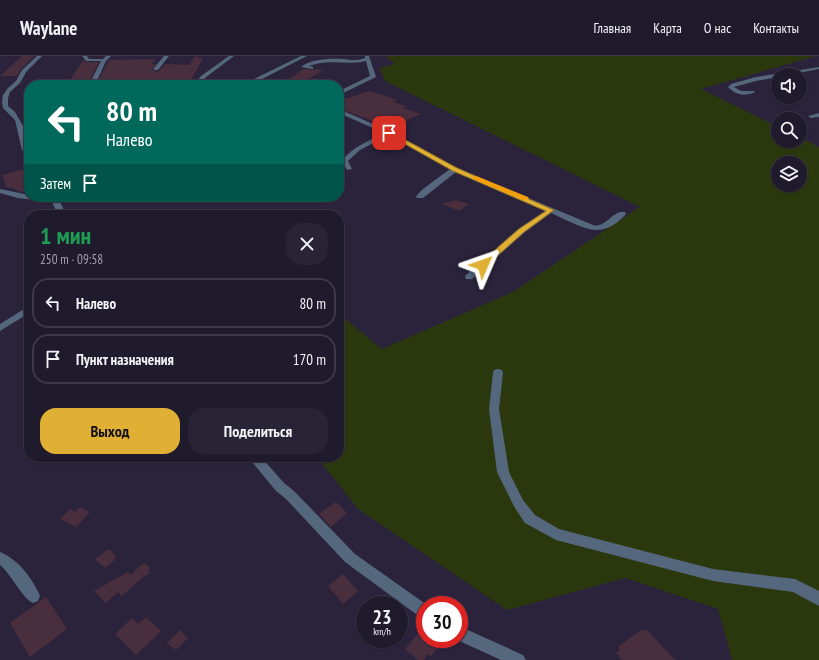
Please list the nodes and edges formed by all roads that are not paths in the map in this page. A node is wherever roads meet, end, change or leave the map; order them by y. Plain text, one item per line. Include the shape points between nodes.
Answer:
1 (84, 56) edge
2 (109, 56) edge
3 (167, 56) edge
4 (232, 56) edge
5 (305, 56) edge
6 (367, 57) edge
7 (41, 58) edge
8 (104, 60) junction
9 (311, 68) dead end
10 (819, 68) edge
11 (156, 69) dead end
12 (94, 80) edge
13 (200, 80) edge
14 (256, 80) edge
15 (344, 91) edge
16 (752, 92) dead end
17 (344, 113) edge
18 (819, 115) edge
19 (812, 116) dead end
20 (389, 133) junction
21 (24, 146) edge
22 (349, 169) dead end
23 (455, 169) junction
24 (0, 191) edge
25 (24, 196) edge
26 (420, 196) dead end
27 (551, 210) junction
28 (622, 214) dead end
29 (470, 277) dead end
30 (24, 312) edge
31 (0, 328) edge
32 (498, 374) dead end
33 (258, 462) edge
34 (0, 558) edge
35 (33, 596) dead end
36 (819, 599) edge
37 (416, 606) edge
38 (468, 637) edge
39 (518, 660) edge

1 - 8 street via 88,60
2 - 8 street
3 - 11 street
4 - 13 street
5 - 14 street
6 - 9 street via 359,62 326,61 303,67
6 - 15 street via 373,77
7 - 21 street via 33,62 18,82 10,87 4,100 5,107 16,115
8 - 12 street
10 - 16 street via 756,79 731,87 737,92
17 - 20 street
18 - 19 street
20 - 22 street via 346,158
20 - 23 street
23 - 26 street
23 - 27 street
24 - 25 street
27 - 28 street via 597,229 606,226
27 - 29 street via 521,231
30 - 31 street
32 - 36 street via 494,409 503,472 519,504 530,519 556,534 713,575 794,586
33 - 37 street via 350,558
34 - 35 street via 14,570
38 - 39 street

